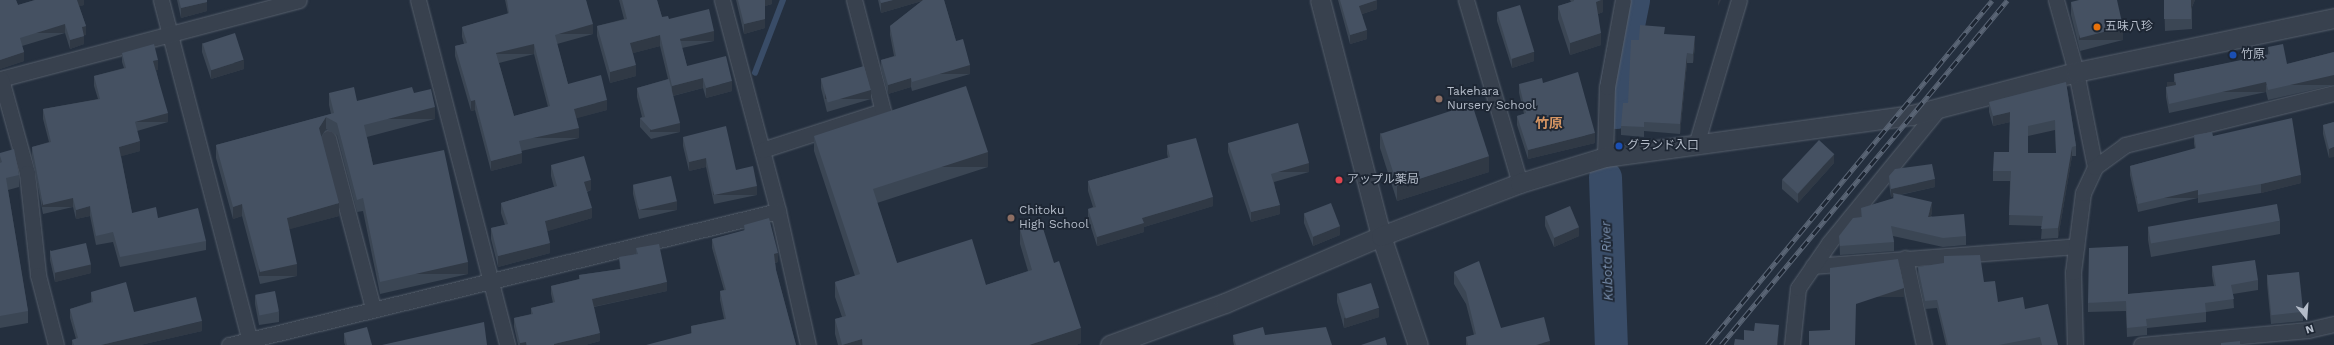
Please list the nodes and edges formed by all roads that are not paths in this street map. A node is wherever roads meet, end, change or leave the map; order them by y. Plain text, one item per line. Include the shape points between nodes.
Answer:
1 (161, 0) edge
2 (299, 0) edge
3 (418, 0) edge
4 (722, 0) edge
5 (854, 0) edge
6 (1320, 0) edge
7 (1466, 0) edge
8 (1623, 0) edge
9 (1739, 0) edge
10 (2056, 0) edge
11 (2334, 18) edge
12 (169, 33) junction
13 (2076, 72) junction
14 (1, 79) edge
15 (2334, 92) edge
16 (1940, 107) junction
17 (328, 138) dead end
18 (1696, 145) junction
19 (762, 150) junction
20 (1605, 157) junction
21 (2095, 167) junction
22 (1520, 183) junction
23 (778, 211) junction
24 (1381, 236) junction
25 (2076, 246) junction
26 (1905, 258) junction
27 (1813, 266) junction
28 (490, 279) junction
29 (373, 308) junction
30 (2334, 324) edge
31 (250, 342) edge
32 (56, 345) edge
33 (229, 345) edge
34 (507, 345) edge
35 (808, 345) edge
36 (1110, 345) edge
37 (1418, 345) edge
38 (1792, 345) edge
39 (1924, 345) edge
40 (2075, 345) edge
41 (2141, 345) edge

1 - 12 street
2 - 12 street
3 - 28 street
4 - 19 street
5 - 19 street via 883,111
6 - 24 street
7 - 22 street
8 - 20 street via 1607,87
9 - 18 street
10 - 13 street
11 - 13 street
12 - 14 street
12 - 31 street
13 - 16 street
13 - 21 street
14 - 32 street via 27,173 38,275
15 - 21 street via 2125,145
16 - 18 street via 1872,123
16 - 27 street
17 - 29 street
18 - 20 street
19 - 23 street
20 - 22 street
21 - 25 street via 2083,193
22 - 24 street
23 - 28 street
23 - 35 street
24 - 36 street via 1225,303
24 - 37 street
25 - 26 street
25 - 40 street
26 - 27 street
26 - 39 street
27 - 38 street via 1798,288
28 - 29 street
28 - 34 street
29 - 31 street
30 - 41 street via 2308,330
31 - 33 street

